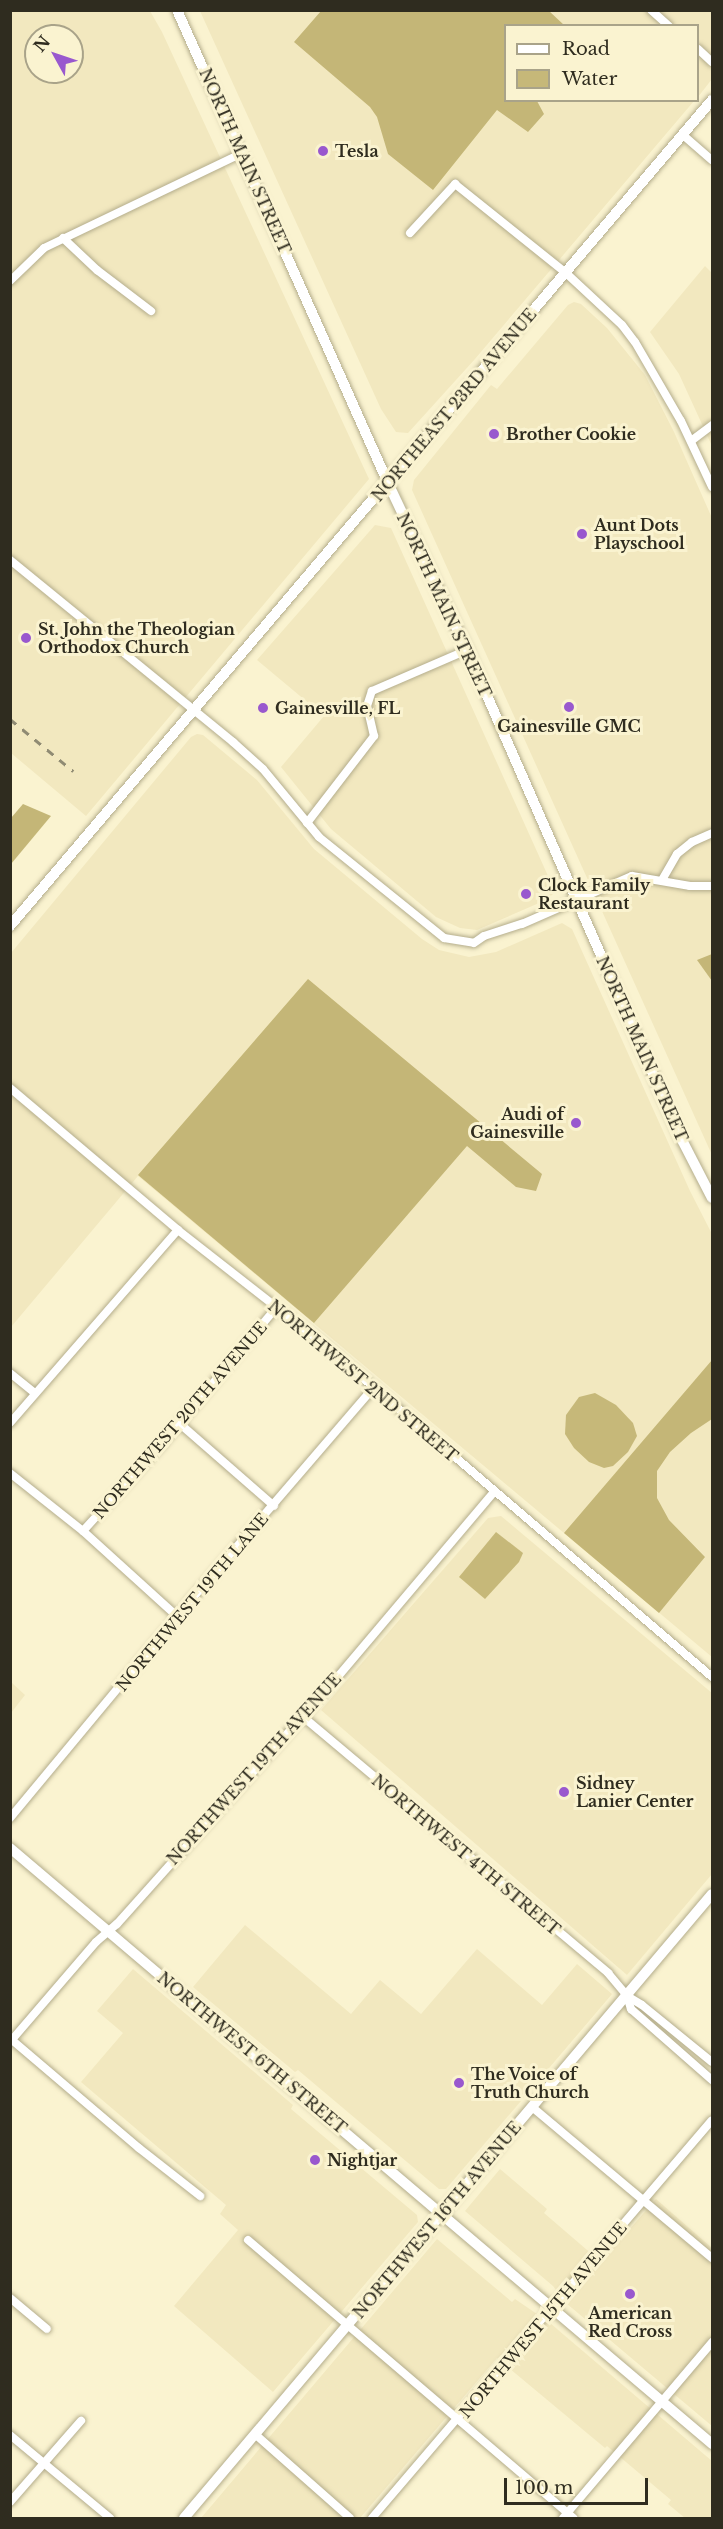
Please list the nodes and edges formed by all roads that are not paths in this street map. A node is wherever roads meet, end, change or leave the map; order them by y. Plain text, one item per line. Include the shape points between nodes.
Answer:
1 (177, 10) edge
2 (651, 10) edge
3 (667, 24) edge
4 (699, 51) edge
5 (712, 62) edge
6 (712, 100) edge
7 (683, 135) junction
8 (240, 154) junction
9 (712, 160) edge
10 (410, 233) dead end
11 (63, 238) junction
12 (566, 273) junction
13 (10, 281) edge
14 (151, 311) dead end
15 (712, 425) edge
16 (691, 441) junction
17 (388, 483) junction
18 (712, 487) edge
19 (10, 560) edge
20 (466, 650) junction
21 (194, 710) junction
22 (307, 823) junction
23 (712, 833) edge
24 (662, 880) junction
25 (712, 886) edge
26 (576, 899) junction
27 (10, 926) edge
28 (10, 1088) edge
29 (712, 1198) edge
30 (178, 1230) junction
31 (277, 1307) junction
32 (10, 1373) edge
33 (374, 1387) junction
34 (35, 1393) junction
35 (10, 1423) edge
36 (179, 1423) junction
37 (10, 1473) edge
38 (494, 1492) junction
39 (274, 1506) junction
40 (83, 1532) junction
41 (178, 1617) junction
42 (712, 1677) edge
43 (302, 1716) junction
44 (10, 1818) edge
45 (10, 1848) edge
46 (712, 1894) edge
47 (109, 1932) junction
48 (627, 1996) junction
49 (11, 2041) edge
50 (712, 2062) edge
51 (712, 2080) edge
52 (532, 2107) junction
53 (712, 2120) edge
54 (200, 2196) dead end
55 (644, 2201) junction
56 (442, 2214) junction
57 (248, 2240) dead end
58 (712, 2258) edge
59 (10, 2298) edge
60 (553, 2308) junction
61 (349, 2324) junction
62 (47, 2329) dead end
63 (712, 2342) edge
64 (662, 2401) junction
65 (460, 2418) junction
66 (81, 2421) dead end
67 (10, 2435) edge
68 (256, 2435) junction
69 (712, 2444) edge
70 (44, 2464) junction
71 (10, 2502) edge
72 (568, 2517) edge
73 (110, 2518) edge
74 (184, 2518) edge
75 (350, 2518) edge
76 (372, 2518) edge

1 - 8 main road, NORTH MAIN STREET
2 - 3 street
4 - 5 street
6 - 7 main road, NORTHEAST 23RD AVENUE
7 - 9 street
7 - 12 main road, NORTHEAST 23RD AVENUE
8 - 11 street
8 - 17 main road, NORTH MAIN STREET
10 - 12 street via 455,184
11 - 13 street via 44,248
11 - 14 street
12 - 16 street via 635,342
12 - 17 main road, NORTHEAST 23RD AVENUE
15 - 16 street
16 - 18 street
17 - 20 main road, NORTH MAIN STREET
17 - 21 main road, NORTHEAST 23RD AVENUE
19 - 21 street
20 - 22 street via 372,692 367,706 374,736
20 - 26 main road, NORTH MAIN STREET
21 - 22 street via 263,769
21 - 27 main road, NORTHEAST 23RD AVENUE
22 - 26 street via 328,845 444,938 474,943
23 - 24 street via 677,854
24 - 25 street
24 - 26 street via 632,876
26 - 29 main road, NORTH MAIN STREET via 682,1140
28 - 30 street, NORTHWEST 2ND STREET
30 - 31 street, NORTHWEST 2ND STREET
30 - 34 street
31 - 33 street, NORTHWEST 2ND STREET
31 - 36 street, NORTHWEST 20TH AVENUE
32 - 34 street
33 - 38 street, NORTHWEST 2ND STREET
33 - 39 street, NORTHWEST 19TH LANE
34 - 35 street
36 - 39 street
36 - 40 street, NORTHWEST 20TH AVENUE
37 - 40 street
38 - 42 street, NORTHWEST 2ND STREET
38 - 43 street, NORTHWEST 19TH AVENUE
39 - 41 street, NORTHWEST 19TH LANE
40 - 41 street
41 - 44 street, NORTHWEST 19TH LANE
43 - 47 street, NORTHWEST 19TH AVENUE
43 - 48 street, NORTHWEST 4TH STREET via 608,1973
45 - 47 main road, NORTHWEST 6TH STREET
46 - 48 main road, NORTHWEST 16TH AVENUE
47 - 49 street, NORTHWEST 19TH AVENUE
47 - 56 main road, NORTHWEST 6TH STREET
48 - 50 street, NORTHWEST 4TH STREET
48 - 51 street, NORTHWEST 4TH STREET via 630,2010
48 - 52 main road, NORTHWEST 16TH AVENUE
49 - 54 street
52 - 55 street
52 - 56 main road, NORTHWEST 16TH AVENUE
53 - 55 street, NORTHWEST 15TH AVENUE
55 - 58 street
55 - 60 street, NORTHWEST 15TH AVENUE
56 - 60 main road, NORTHWEST 6TH STREET
56 - 61 main road, NORTHWEST 16TH AVENUE
57 - 61 street
59 - 62 street
60 - 64 main road, NORTHWEST 6TH STREET
60 - 65 street, NORTHWEST 15TH AVENUE
61 - 65 street
61 - 68 main road, NORTHWEST 16TH AVENUE
63 - 64 street
64 - 69 main road, NORTHWEST 6TH STREET
64 - 72 street
65 - 72 street
65 - 76 street, NORTHWEST 15TH AVENUE
66 - 70 street
67 - 70 street
68 - 74 main road, NORTHWEST 16TH AVENUE
68 - 75 street
70 - 71 street
70 - 73 street

